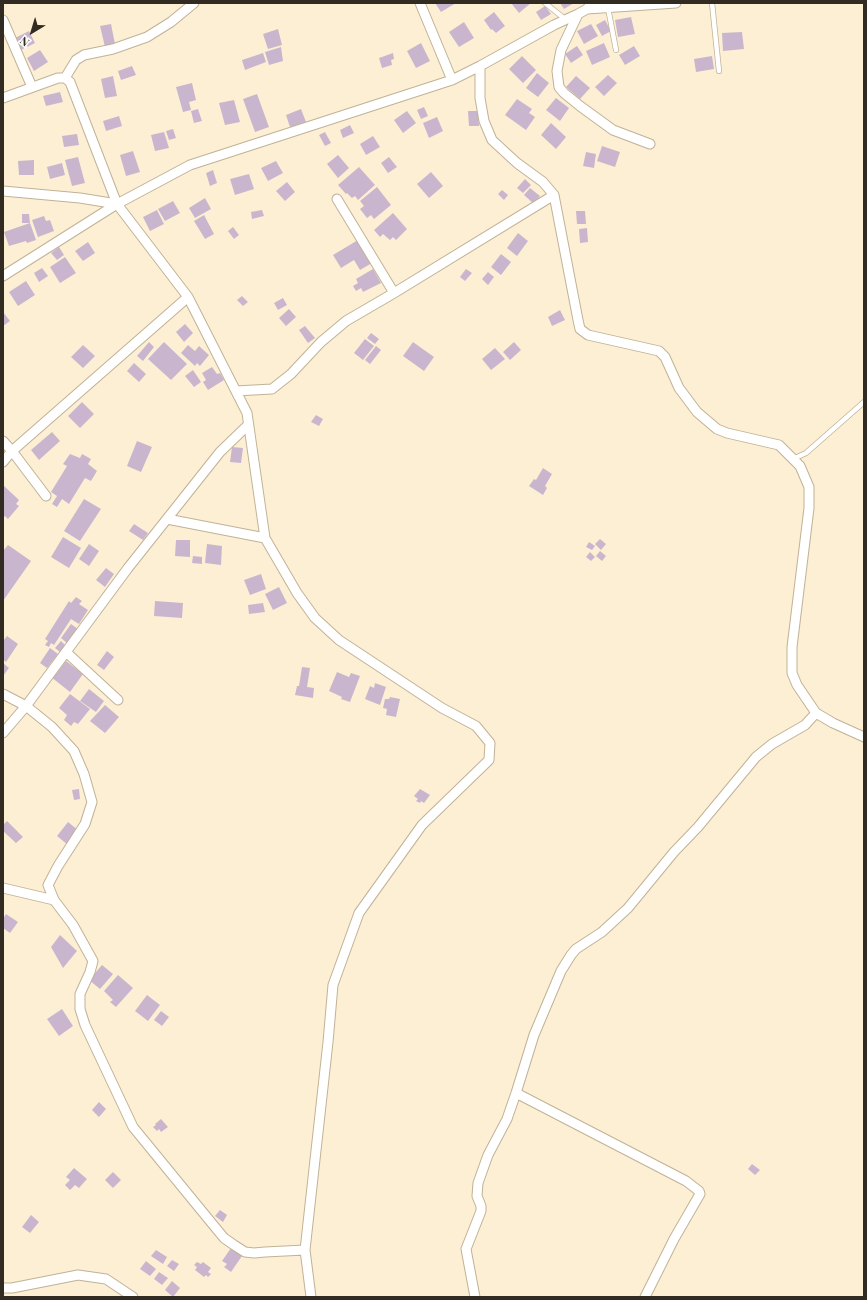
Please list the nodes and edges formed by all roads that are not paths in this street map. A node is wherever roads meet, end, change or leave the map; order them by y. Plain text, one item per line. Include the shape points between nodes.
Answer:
1 (194, 3) edge
2 (420, 3) edge
3 (545, 3) edge
4 (676, 3) edge
5 (712, 3) edge
6 (589, 6) edge
7 (608, 8) junction
8 (578, 14) junction
9 (566, 19) junction
10 (3, 20) edge
11 (616, 50) dead end
12 (480, 66) junction
13 (719, 71) dead end
14 (65, 78) junction
15 (452, 80) junction
16 (32, 87) junction
17 (3, 98) edge
18 (650, 144) dead end
19 (3, 190) edge
20 (554, 195) junction
21 (337, 199) dead end
22 (117, 204) junction
23 (3, 276) edge
24 (394, 293) junction
25 (188, 297) junction
26 (236, 391) junction
27 (864, 402) edge
28 (248, 425) junction
29 (3, 441) edge
30 (12, 451) junction
31 (793, 459) junction
32 (3, 462) edge
33 (46, 496) dead end
34 (167, 519) junction
35 (265, 538) junction
36 (66, 652) junction
37 (3, 694) edge
38 (118, 700) dead end
39 (26, 706) junction
40 (816, 713) junction
41 (3, 733) edge
42 (864, 737) edge
43 (3, 888) edge
44 (54, 900) junction
45 (516, 1093) junction
46 (305, 1250) junction
47 (3, 1288) edge
48 (133, 1297) edge
49 (311, 1297) edge
50 (475, 1297) edge
51 (645, 1297) edge

1 - 14 street via 147,37 113,49 84,55 76,60
2 - 15 street
3 - 9 lane
4 - 7 street
5 - 13 lane
6 - 7 street
6 - 8 street
7 - 11 lane
8 - 9 street
8 - 18 street via 561,50 557,71 558,87 613,130
9 - 12 street
10 - 16 street
12 - 15 street
12 - 20 street via 480,98 484,121 492,140 543,182
14 - 16 street
14 - 22 street via 70,82
15 - 22 street via 190,165
16 - 17 street
19 - 22 street
20 - 24 street
20 - 31 street via 580,329 588,335 659,351 665,357 679,388 697,412 718,429 778,445
21 - 24 street
22 - 23 street
22 - 25 street
24 - 26 street via 346,321 272,389
25 - 26 street
25 - 30 street
26 - 28 street via 247,413
27 - 31 lane via 806,453
28 - 34 street via 220,452
28 - 35 street
29 - 30 street
30 - 32 street
30 - 33 street
31 - 40 street via 800,466 808,487 809,508 792,647 792,674
34 - 35 street
34 - 36 street
35 - 46 street via 297,593 315,618 339,640 442,708 476,726 490,744 489,760 422,825 359,913 338,970 333,985
36 - 38 street
36 - 39 street
37 - 39 street
39 - 41 street
39 - 44 street via 52,727 74,751 92,802 85,824 48,885
40 - 42 street
40 - 45 street via 805,725 772,744 756,757 628,908 571,955 561,971 534,1035
43 - 44 street
44 - 46 street via 73,924 93,961 80,994 80,1010 133,1127 224,1238 245,1252 254,1254
45 - 50 street via 478,1183 477,1196 481,1211 466,1249
45 - 51 street via 686,1181 699,1191 700,1194
46 - 49 street
47 - 48 street via 78,1275 106,1279

